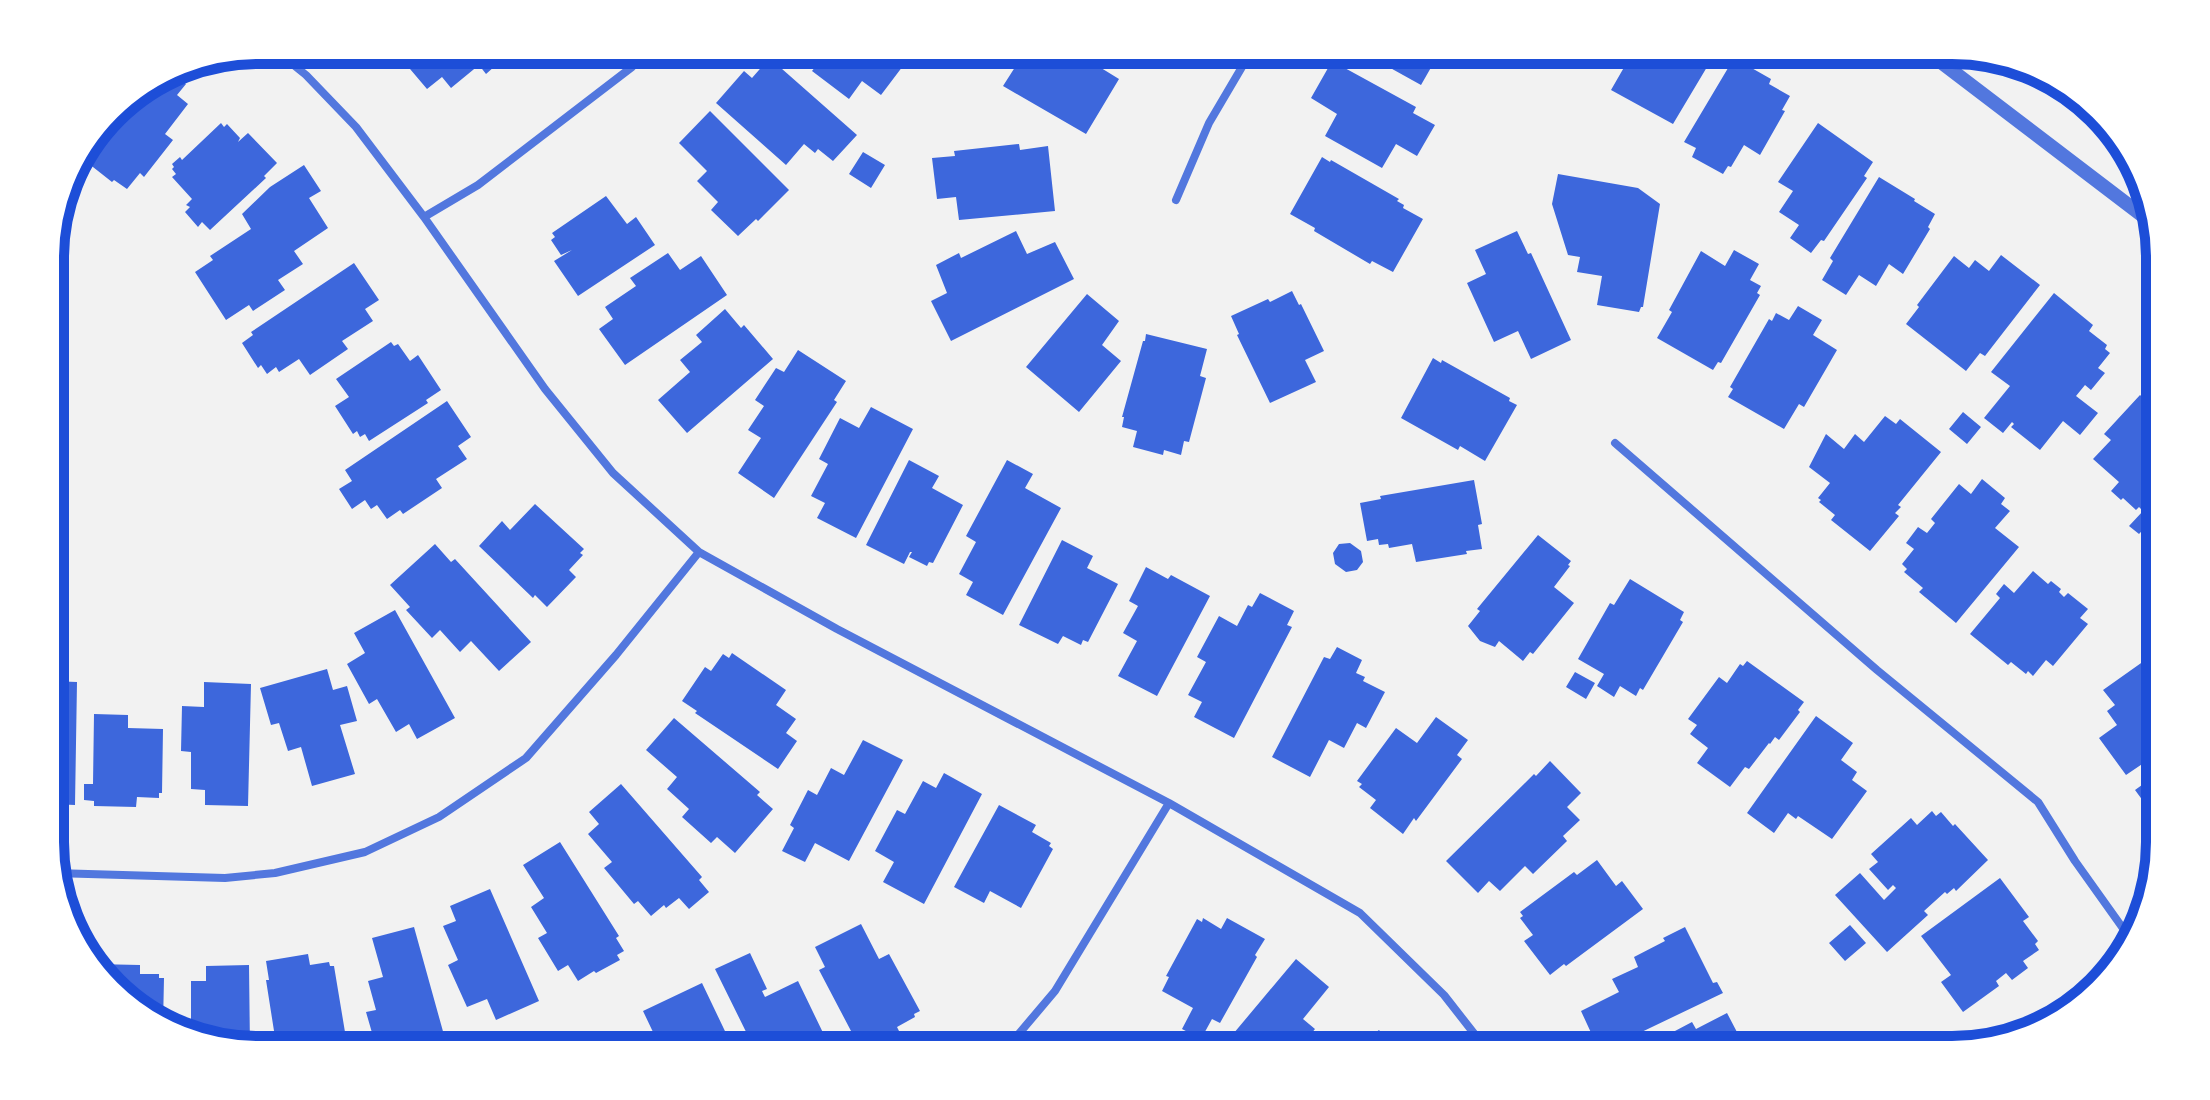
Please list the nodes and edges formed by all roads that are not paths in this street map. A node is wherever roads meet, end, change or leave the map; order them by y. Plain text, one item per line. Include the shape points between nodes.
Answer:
1 (292, 64) edge
2 (635, 64) edge
3 (1244, 64) edge
4 (1943, 64) edge
5 (1176, 200) dead end
6 (2140, 214) edge
7 (424, 217) junction
8 (1615, 443) dead end
9 (699, 552) junction
10 (1169, 803) junction
11 (67, 873) edge
12 (2125, 931) edge
13 (1017, 1036) edge
14 (1476, 1036) edge

1 - 7 street via 356,127
2 - 7 street via 478,185
3 - 5 street via 1209,123
4 - 6 street
7 - 9 street via 554,401 613,473
8 - 12 street via 2038,802
9 - 10 street
9 - 11 street via 526,758 439,817 365,852 275,873 225,878
10 - 13 street via 1055,991
10 - 14 street via 1360,913 1444,995

